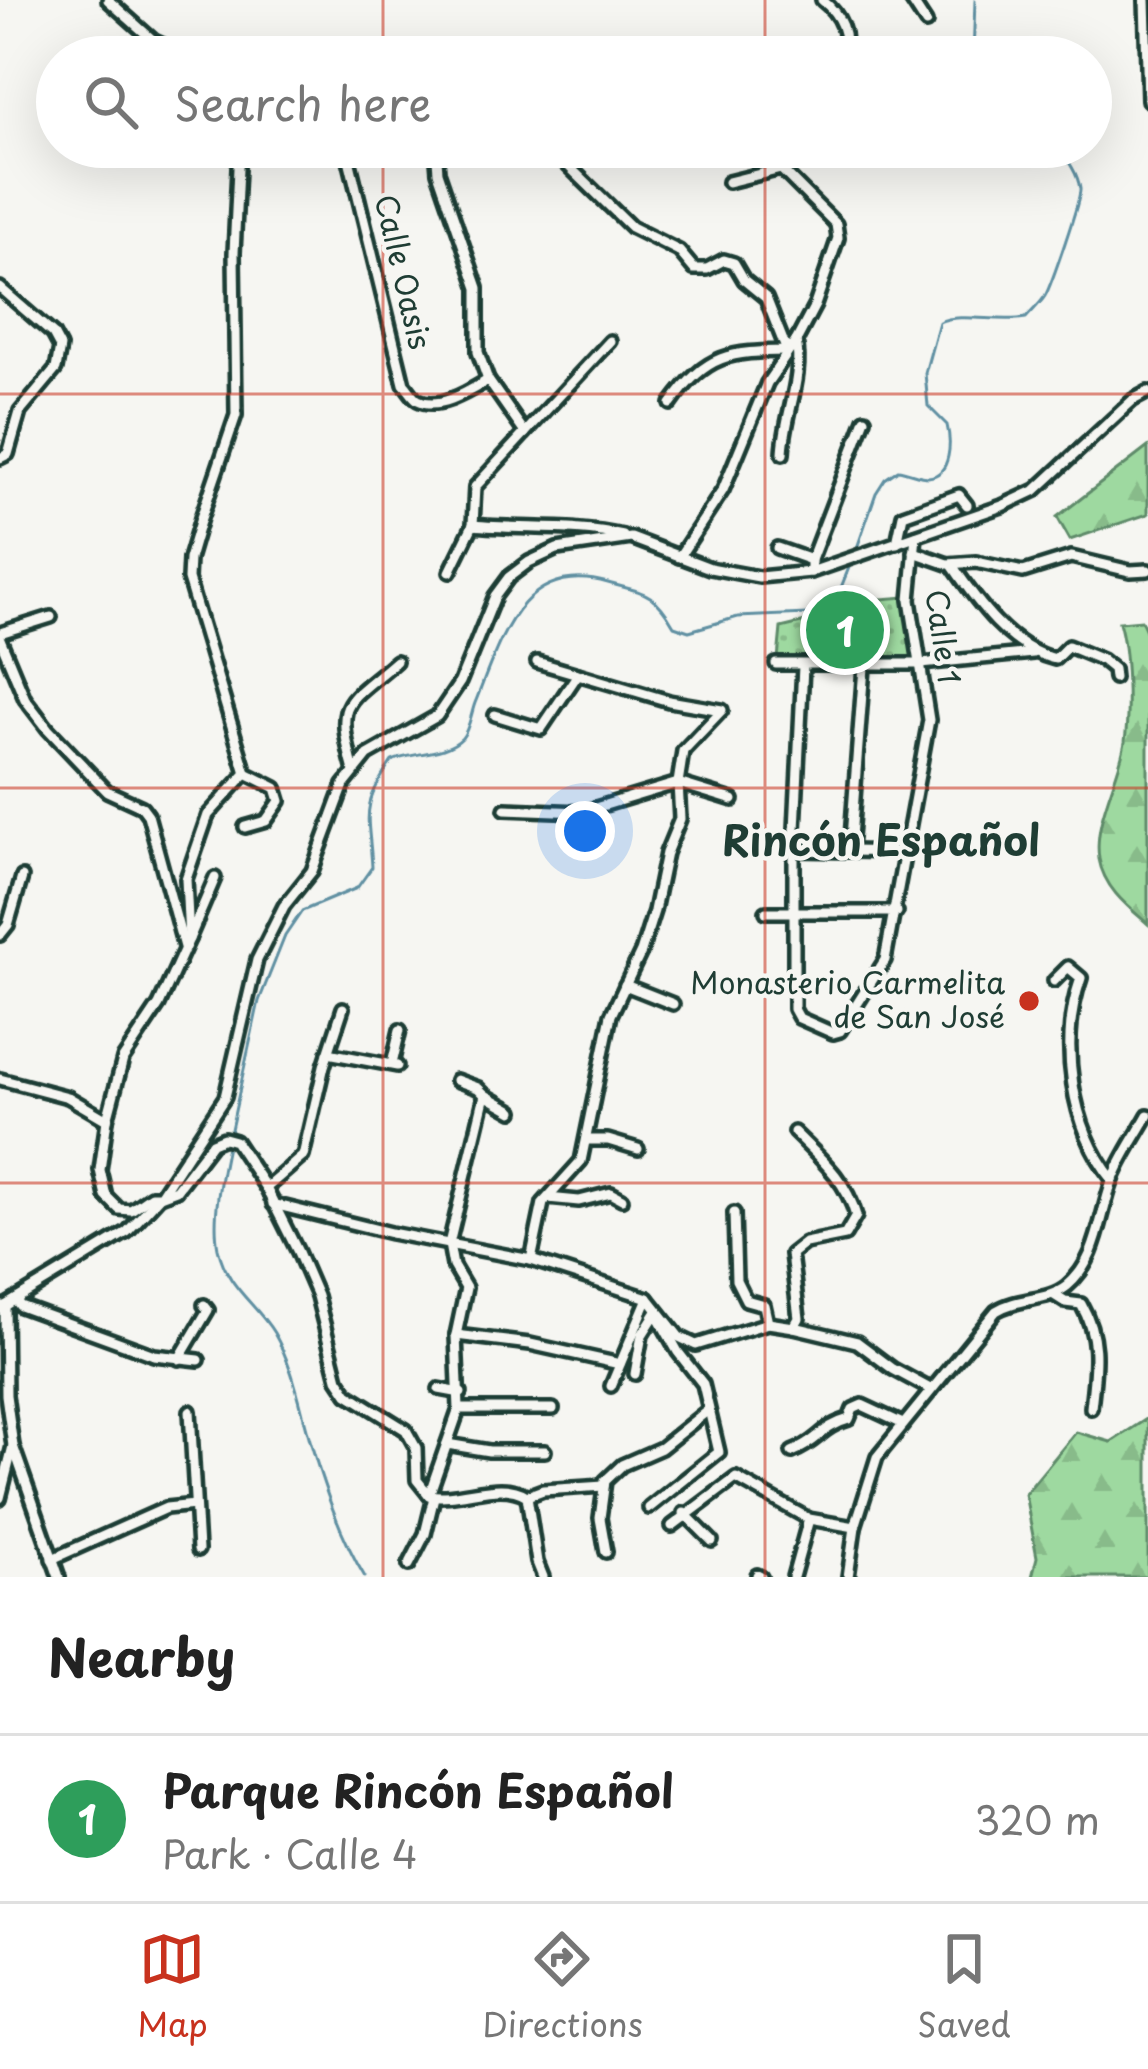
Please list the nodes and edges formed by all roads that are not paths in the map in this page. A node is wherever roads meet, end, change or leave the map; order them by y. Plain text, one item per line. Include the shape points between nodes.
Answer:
1 (108, 0) edge
2 (822, 0) edge
3 (911, 0) edge
4 (1145, 0) edge
5 (926, 23) dead end
6 (148, 36) edge
7 (844, 36) edge
8 (1147, 51) edge
9 (1148, 100) edge
10 (238, 168) edge
11 (351, 168) edge
12 (438, 168) edge
13 (570, 168) edge
14 (782, 169) joint
15 (728, 182) dead end
16 (0, 288) edge
17 (610, 341) dead end
18 (796, 341) junction
19 (787, 351) junction
20 (488, 380) junction
21 (1148, 392) edge
22 (671, 404) dead end
23 (865, 419) dead end
24 (525, 433) junction
25 (783, 454) dead end
26 (0, 457) edge
27 (967, 506) dead end
28 (473, 525) junction
29 (916, 536) junction
30 (631, 538) junction
31 (897, 543) junction
32 (777, 548) dead end
33 (914, 552) junction
34 (679, 557) junction
35 (952, 565) junction
36 (811, 566) junction
37 (1148, 569) edge
38 (450, 572) dead end
39 (51, 617) dead end
40 (0, 636) edge
41 (1033, 653) junction
42 (396, 661) dead end
43 (537, 662) dead end
44 (776, 664) dead end
45 (920, 664) junction
46 (803, 666) junction
47 (863, 667) junction
48 (578, 674) junction
49 (1114, 678) dead end
50 (495, 716) dead end
51 (354, 770) junction
52 (247, 773) junction
53 (679, 782) junction
54 (733, 800) dead end
55 (506, 809) dead end
56 (245, 827) dead end
57 (794, 850) junction
58 (850, 851) junction
59 (907, 852) junction
60 (22, 878) dead end
61 (215, 878) dead end
62 (795, 911) junction
63 (766, 912) dead end
64 (897, 912) junction
65 (0, 935) edge
66 (186, 943) junction
67 (1054, 981) dead end
68 (626, 985) junction
69 (673, 1004) dead end
70 (343, 1008) dead end
71 (400, 1030) dead end
72 (328, 1052) junction
73 (0, 1079) edge
74 (456, 1080) dead end
75 (485, 1095) junction
76 (513, 1112) dead end
77 (1148, 1115) edge
78 (107, 1120) junction
79 (794, 1132) dead end
80 (586, 1140) junction
81 (638, 1149) dead end
82 (1113, 1180) junction
83 (266, 1188) junction
84 (160, 1196) junction
85 (548, 1198) junction
86 (622, 1199) dead end
87 (273, 1204) junction
88 (734, 1213) dead end
89 (449, 1244) junction
90 (532, 1260) junction
91 (1054, 1294) junction
92 (648, 1298) junction
93 (7, 1305) edge
94 (204, 1305) dead end
95 (656, 1313) junction
96 (768, 1323) junction
97 (794, 1327) junction
98 (456, 1335) junction
99 (179, 1359) junction
100 (199, 1360) dead end
101 (620, 1364) junction
102 (635, 1373) dead end
103 (611, 1386) dead end
104 (439, 1389) dead end
105 (930, 1389) junction
106 (461, 1393) junction
107 (459, 1408) junction
108 (1091, 1408) dead end
109 (553, 1409) dead end
110 (190, 1411) dead end
111 (707, 1411) junction
112 (903, 1424) junction
113 (447, 1444) junction
114 (13, 1446) junction
115 (544, 1451) dead end
116 (793, 1452) dead end
117 (604, 1486) junction
118 (431, 1496) junction
119 (527, 1496) junction
120 (0, 1498) edge
121 (195, 1505) junction
122 (649, 1508) dead end
123 (684, 1514) junction
124 (809, 1519) junction
125 (671, 1526) dead end
126 (855, 1528) junction
127 (712, 1541) dead end
128 (198, 1550) dead end
129 (606, 1552) dead end
130 (52, 1559) junction
131 (410, 1565) dead end
132 (59, 1577) edge
133 (543, 1577) edge
134 (793, 1577) edge
135 (848, 1577) edge

1 - 6 street
2 - 7 street
3 - 5 street
4 - 8 street
8 - 9 street
10 - 52 street via 236,415 188,579
11 - 20 street, Calle Oasis via 404,384 418,400 435,402
12 - 20 street via 478,288 478,352
13 - 19 street via 631,227 679,251 694,269 734,263 766,298
14 - 15 street
14 - 18 street via 836,224 838,238
16 - 26 street via 60,347 56,369 20,412 8,454
17 - 24 street
18 - 19 street
18 - 25 street
19 - 22 street via 726,355
19 - 34 street via 723,490
20 - 24 street
21 - 29 street via 1036,490
23 - 36 street
24 - 28 street via 475,487
27 - 31 street via 959,495 903,515
28 - 30 street
28 - 38 street
29 - 31 street
29 - 33 street, Calle 1
30 - 34 street
30 - 51 street via 557,549 509,578 437,716
31 - 36 street
32 - 36 street
33 - 35 street
33 - 45 street, Calle 1 via 910,600
34 - 36 street via 759,578
35 - 37 street via 1023,572 1071,556
35 - 41 street
39 - 40 street
40 - 66 street via 25,699 48,729 107,791 148,814
41 - 45 street
41 - 49 street via 1055,659 1069,646 1102,660
42 - 51 street via 346,708
43 - 48 street
44 - 46 street
45 - 47 street
45 - 59 street, Calle 1 via 928,720
46 - 47 street
46 - 57 street
47 - 58 street
48 - 50 street via 541,729
48 - 53 street via 722,710 683,751
51 - 84 street via 312,872 257,960 226,1097
52 - 56 street via 276,788 280,801 266,821
52 - 66 street via 208,814 192,855
53 - 54 street
53 - 55 street via 582,812
53 - 68 street via 680,819
57 - 58 street
57 - 62 street
58 - 59 street
59 - 64 street, Calle 1
60 - 65 street
61 - 66 street
62 - 63 street
62 - 64 street
62 - 64 street, Calle 1 via 794,1010 833,1033 885,960
66 - 78 street via 160,1005 123,1059
67 - 82 street via 1068,967 1081,978 1071,1006 1072,1088
68 - 69 street
68 - 80 street via 610,1015
70 - 72 street
71 - 72 street via 395,1065
72 - 83 street via 303,1156
73 - 78 street via 68,1097
74 - 75 street
75 - 76 street
75 - 89 street
77 - 82 street
78 - 84 street via 100,1170 106,1196 131,1210
79 - 97 street via 836,1173 856,1216 845,1235 790,1254
80 - 81 street
80 - 85 street via 576,1172
82 - 91 street via 1086,1263
83 - 84 street via 242,1149 224,1138 176,1190
83 - 87 street
84 - 93 street via 127,1232
85 - 86 street
85 - 90 street
87 - 89 street
87 - 118 street via 317,1296 338,1378 348,1394 406,1430 417,1480
88 - 96 street via 738,1286 746,1300 764,1305
89 - 90 street
89 - 98 street via 466,1288
90 - 92 street
91 - 105 street via 996,1311
91 - 108 street via 1081,1304 1092,1324
92 - 95 street
92 - 101 street
93 - 99 street
93 - 114 street
94 - 99 street
95 - 96 street via 696,1346
95 - 102 street via 641,1335
95 - 111 street via 698,1372
96 - 97 street
97 - 105 street via 857,1342
98 - 101 street
98 - 106 street
99 - 100 street
101 - 103 street
104 - 106 street
105 - 112 street
106 - 107 street
107 - 109 street
107 - 113 street
110 - 121 street
111 - 117 street via 661,1448 622,1465
111 - 122 street via 719,1452
112 - 116 street via 862,1405
112 - 126 street via 877,1457
113 - 115 street
113 - 118 street
114 - 120 street
114 - 130 street
117 - 119 street
117 - 129 street
118 - 119 street via 507,1488
118 - 131 street
119 - 133 street
121 - 128 street
121 - 130 street via 166,1508
123 - 124 street via 736,1478
123 - 125 street
123 - 127 street
124 - 126 street
124 - 134 street
126 - 135 street
130 - 132 street

